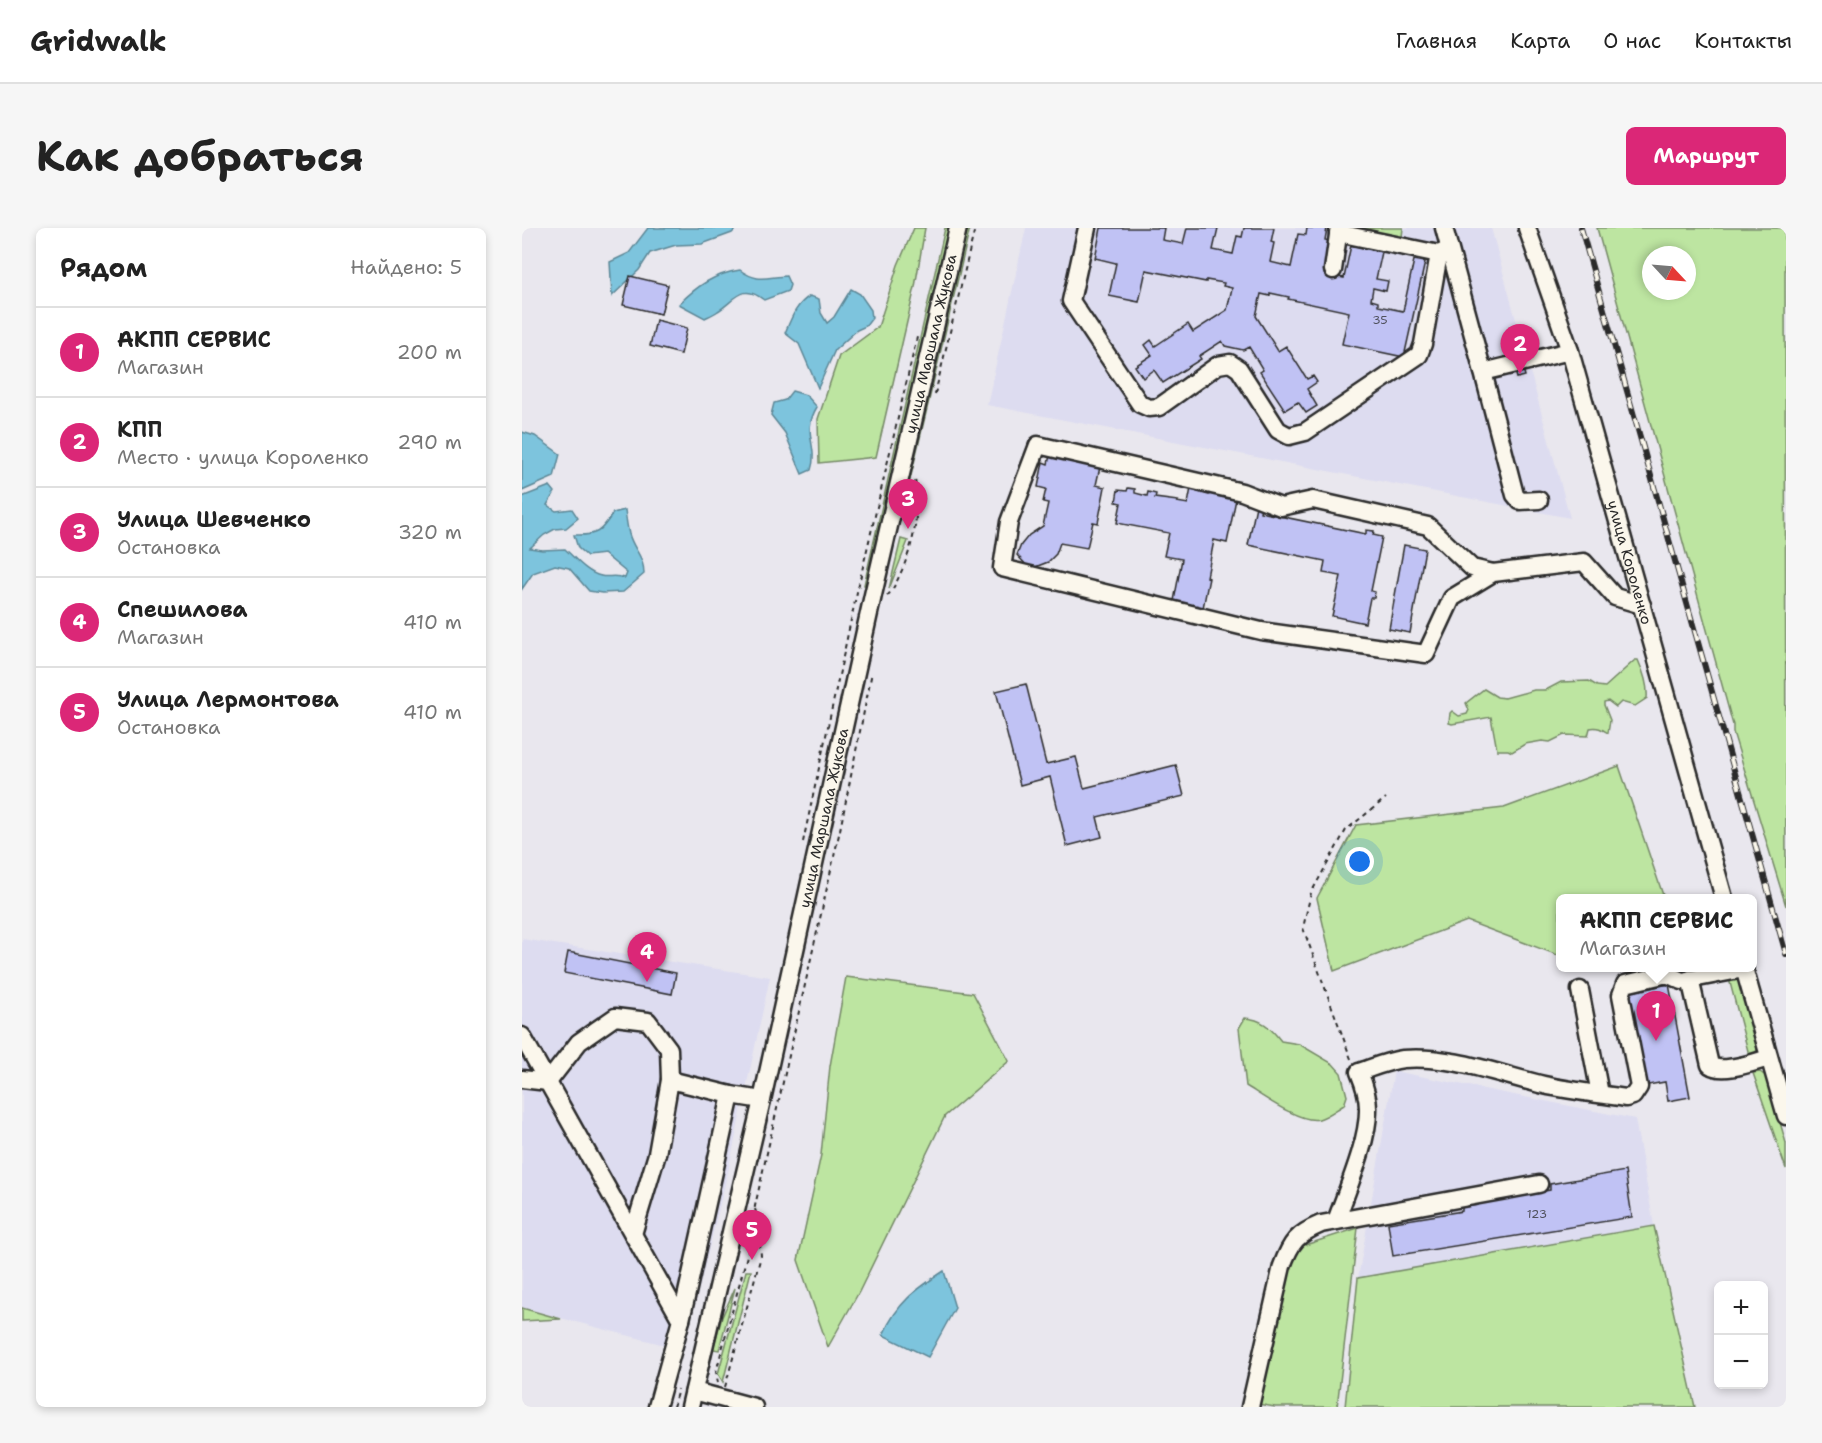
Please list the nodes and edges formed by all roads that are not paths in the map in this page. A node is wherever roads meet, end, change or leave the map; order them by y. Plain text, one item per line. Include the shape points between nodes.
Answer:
1 (958, 228) edge
2 (1086, 228) edge
3 (1444, 228) edge
4 (1527, 228) edge
5 (1338, 231) edge
6 (1444, 251) junction
7 (1333, 270) dead end
8 (1570, 351) junction
9 (1483, 372) junction
10 (1539, 500) dead end
11 (1494, 573) junction
12 (1641, 605) junction
13 (1723, 894) edge
14 (1724, 972) edge
15 (1745, 972) edge
16 (1690, 979) junction
17 (1580, 990) dead end
18 (522, 1036) edge
19 (1769, 1058) junction
20 (522, 1079) edge
21 (670, 1080) junction
22 (548, 1082) junction
23 (1600, 1094) junction
24 (731, 1095) junction
25 (762, 1100) junction
26 (1786, 1116) edge
27 (1539, 1184) dead end
28 (1336, 1221) junction
29 (633, 1234) junction
30 (681, 1320) junction
31 (692, 1399) edge
32 (657, 1407) edge
33 (754, 1407) edge
34 (1250, 1407) edge

1 - 25 street, улица Маршала Жукова
2 - 6 street via 1071,301 1140,404 1149,408 1159,406 1218,365 1230,363 1239,369 1278,430 1288,436 1305,432 1419,356
3 - 6 street
4 - 8 street, улица Короленко
5 - 6 street
5 - 7 street
6 - 9 street
8 - 9 street
8 - 12 street, улица Короленко
9 - 10 street via 1515,495 1520,501
11 - 11 street via 1473,568 1428,526 1313,500 1281,507 1242,492 1038,446 1010,522 1002,568 1261,631 1426,654 1452,598
11 - 12 street via 1584,562 1615,597
12 - 13 street, улица Короленко
14 - 16 street
15 - 19 street
16 - 19 street via 1710,1065 1727,1069
16 - 23 street via 1682,981 1662,975 1625,984 1621,995 1639,1087 1626,1098
17 - 23 street
18 - 22 street
19 - 26 street
20 - 22 street
21 - 22 street via 669,1048 648,1021 615,1017 579,1042
21 - 24 street
21 - 29 street via 657,1154
22 - 29 street
23 - 28 street via 1437,1060 1404,1059 1359,1072 1366,1094 1367,1120
24 - 25 street
24 - 30 street
25 - 31 street, улица Маршала Жукова
27 - 28 street
28 - 34 street via 1310,1229 1289,1248
29 - 30 street
30 - 32 street
31 - 33 street

